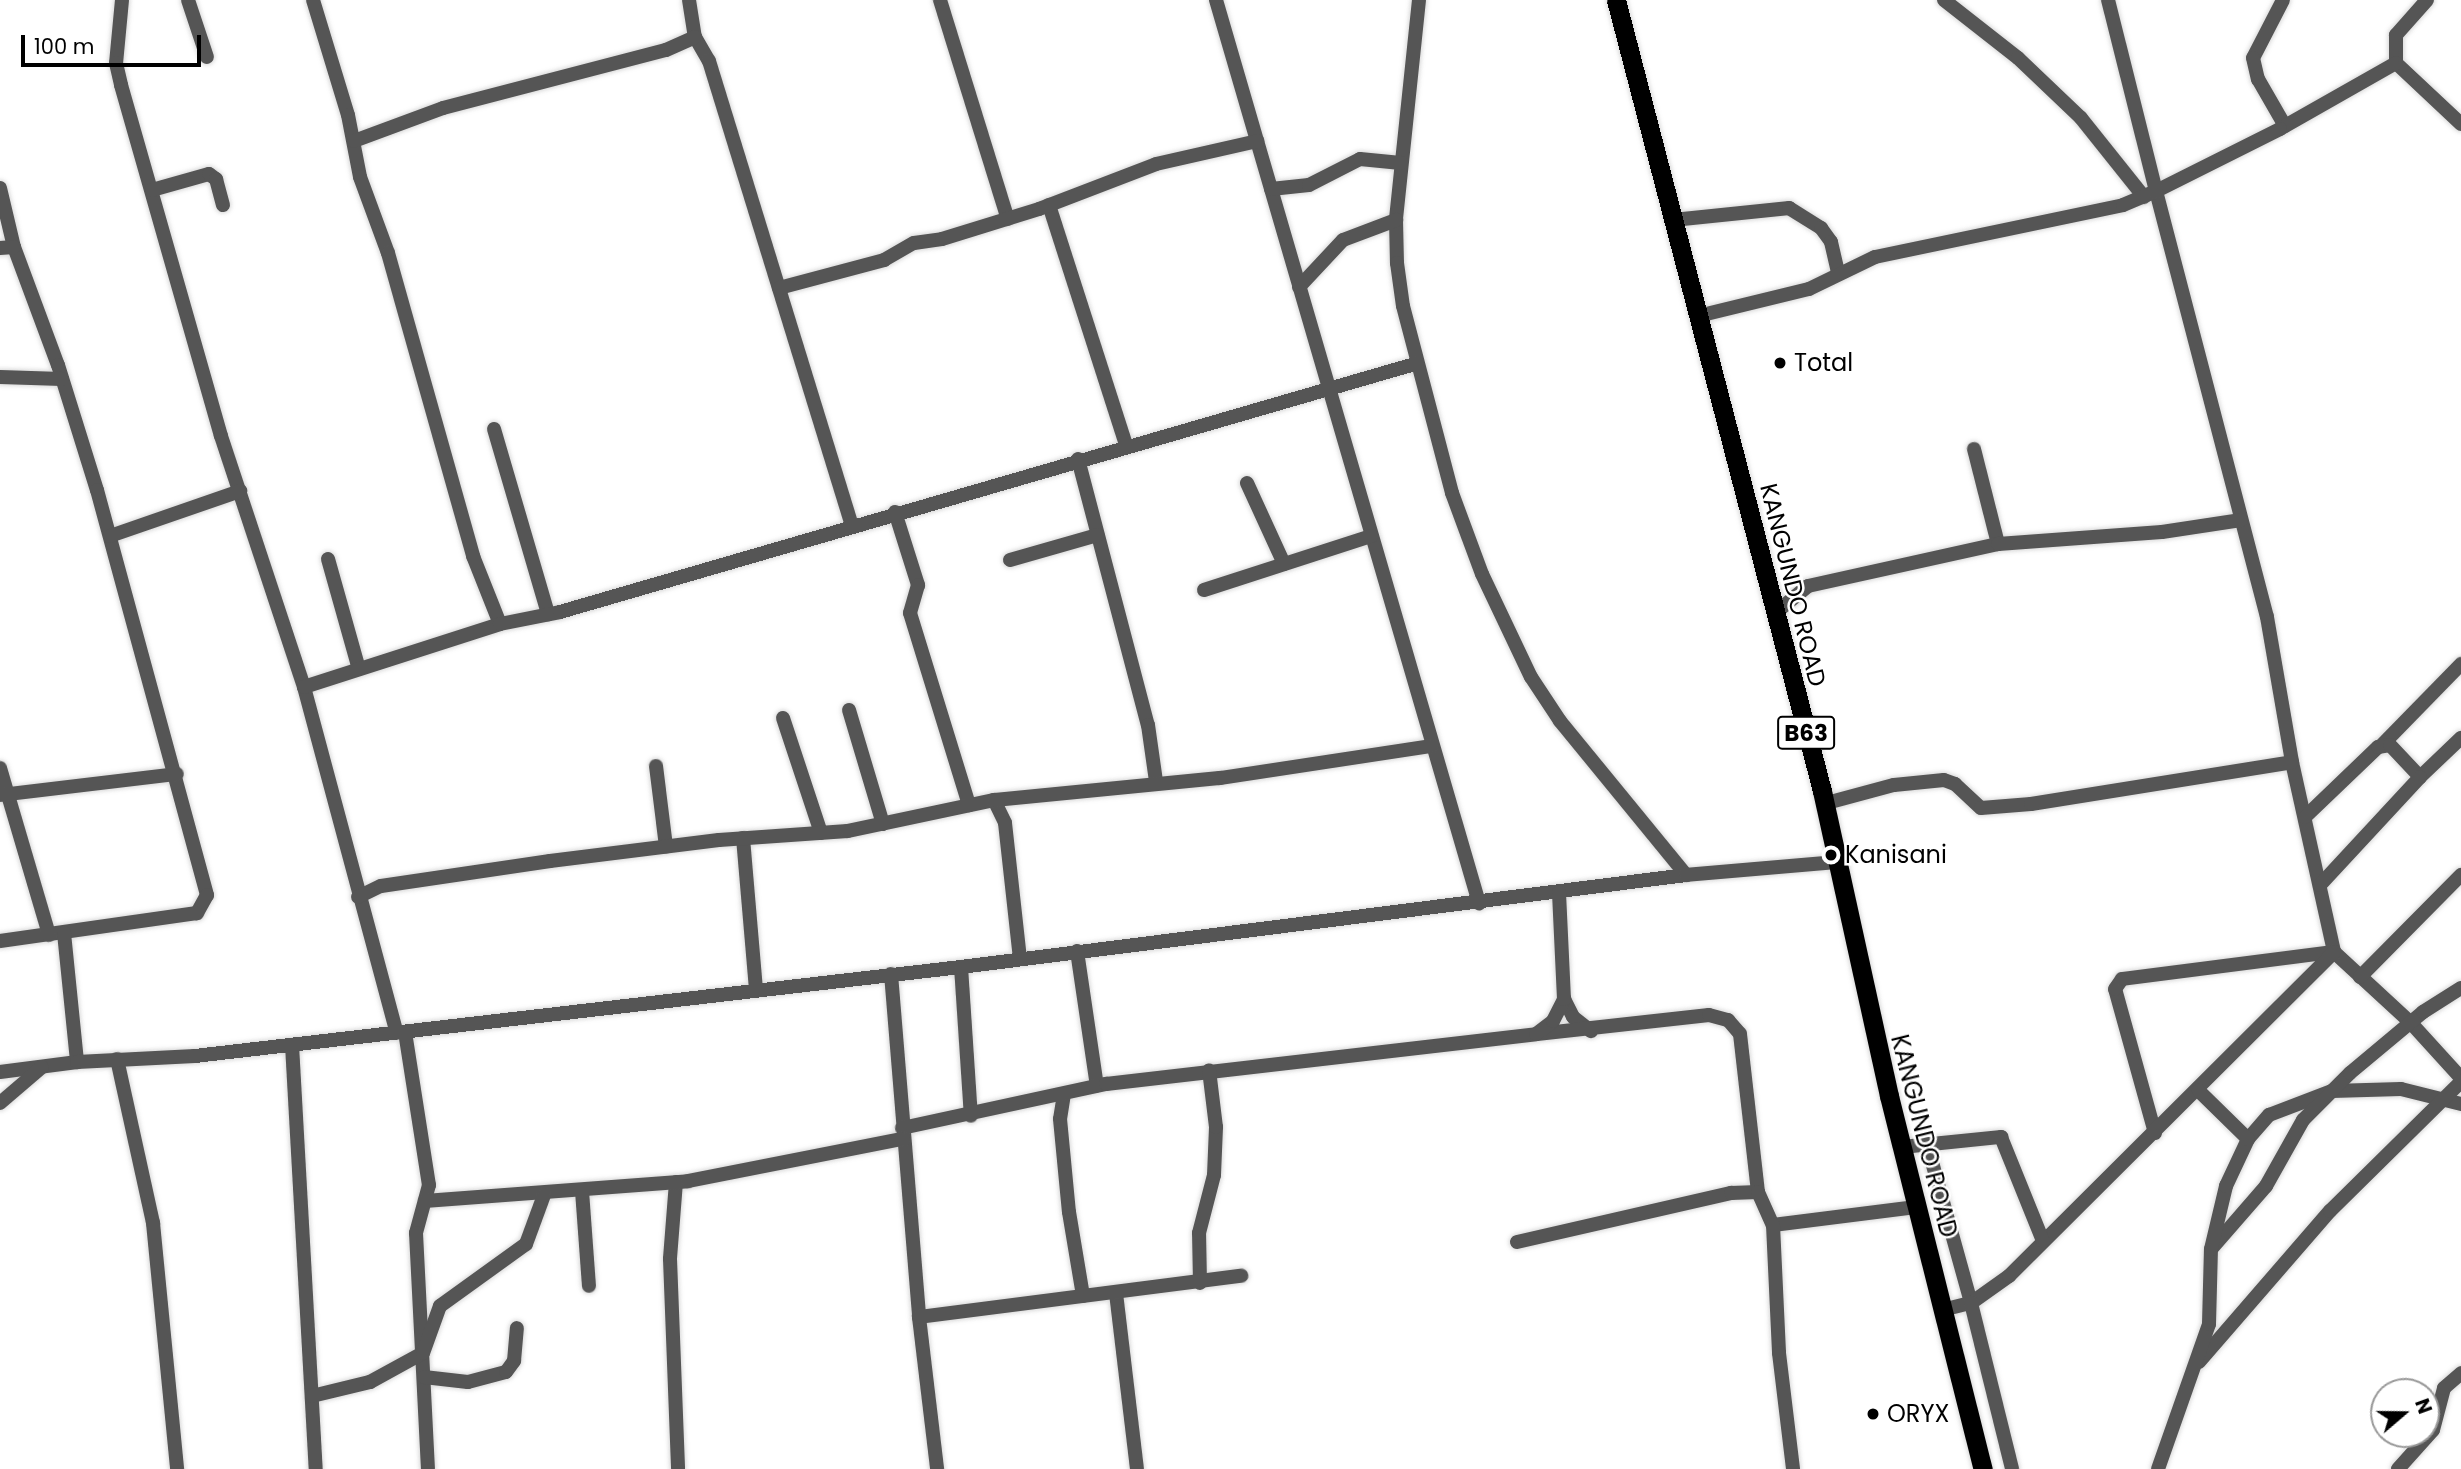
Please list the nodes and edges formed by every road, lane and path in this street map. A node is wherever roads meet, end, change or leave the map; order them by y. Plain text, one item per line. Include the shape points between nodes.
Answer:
1 (122, 0) edge
2 (188, 0) edge
3 (313, 0) edge
4 (689, 0) edge
5 (940, 0) edge
6 (1216, 0) edge
7 (1419, 0) edge
8 (1616, 0) edge
9 (1944, 0) edge
10 (2108, 0) edge
11 (2283, 0) edge
12 (2427, 0) edge
13 (695, 37) junction
14 (207, 57) dead end
15 (2396, 63) junction
16 (2461, 124) edge
17 (2285, 126) junction
18 (354, 141) junction
19 (1257, 141) junction
20 (1401, 163) junction
21 (0, 188) edge
22 (1271, 189) junction
23 (152, 190) junction
24 (2150, 194) junction
25 (223, 205) dead end
26 (1049, 205) junction
27 (1008, 219) junction
28 (1396, 220) junction
29 (1673, 220) junction
30 (7, 247) edge
31 (1838, 273) junction
32 (1299, 287) junction
33 (779, 288) junction
34 (1698, 316) junction
35 (1418, 363) junction
36 (0, 377) edge
37 (62, 379) junction
38 (1328, 390) junction
39 (494, 429) dead end
40 (1126, 445) junction
41 (1974, 449) dead end
42 (1078, 459) junction
43 (1247, 483) dead end
44 (240, 491) junction
45 (894, 512) junction
46 (2241, 520) junction
47 (852, 525) junction
48 (1097, 535) junction
49 (110, 536) junction
50 (1371, 536) junction
51 (1998, 544) junction
52 (328, 559) dead end
53 (1010, 560) dead end
54 (1284, 564) junction
55 (1204, 590) dead end
56 (548, 614) junction
57 (1774, 614) junction
58 (500, 624) junction
59 (2461, 664) edge
60 (359, 669) junction
61 (304, 687) junction
62 (849, 710) dead end
63 (783, 718) dead end
64 (2461, 738) edge
65 (2383, 744) junction
66 (1432, 746) junction
67 (2292, 762) junction
68 (656, 766) dead end
69 (0, 768) edge
70 (177, 774) junction
71 (2420, 776) junction
72 (1156, 781) junction
73 (4, 794) edge
74 (994, 800) junction
75 (1823, 804) junction
76 (969, 805) junction
77 (2305, 817) junction
78 (883, 824) junction
79 (821, 833) junction
80 (743, 838) junction
81 (666, 846) junction
82 (1838, 862) junction
83 (1686, 874) junction
84 (2461, 875) edge
85 (2320, 885) junction
86 (1559, 892) junction
87 (358, 897) junction
88 (1479, 903) junction
89 (57, 934) junction
90 (0, 941) edge
91 (1077, 951) junction
92 (2334, 952) junction
93 (1020, 958) junction
94 (961, 967) junction
95 (891, 974) junction
96 (2360, 977) junction
97 (2461, 988) edge
98 (756, 990) junction
99 (1564, 999) junction
100 (2411, 1023) junction
101 (1591, 1031) junction
102 (401, 1032) junction
103 (1536, 1034) junction
104 (292, 1045) junction
105 (117, 1059) junction
106 (77, 1062) junction
107 (43, 1066) junction
108 (1209, 1070) junction
109 (0, 1072) edge
110 (2461, 1080) edge
111 (1097, 1086) junction
112 (2199, 1091) junction
113 (2332, 1091) junction
114 (1064, 1094) junction
115 (2444, 1098) junction
116 (0, 1103) edge
117 (2461, 1104) edge
118 (971, 1116) junction
119 (902, 1133) junction
120 (2155, 1133) junction
121 (2248, 1139) junction
122 (1927, 1143) junction
123 (1902, 1147) junction
124 (676, 1182) junction
125 (582, 1191) junction
126 (1758, 1192) junction
127 (544, 1195) junction
128 (425, 1201) junction
129 (1916, 1207) junction
130 (1773, 1225) junction
131 (2043, 1241) junction
132 (1517, 1242) dead end
133 (2211, 1250) junction
134 (1241, 1276) dead end
135 (1200, 1283) junction
136 (589, 1286) dead end
137 (1116, 1293) junction
138 (1083, 1296) junction
139 (1971, 1303) junction
140 (1942, 1310) junction
141 (919, 1317) junction
142 (517, 1328) dead end
143 (423, 1353) junction
144 (2195, 1366) junction
145 (2461, 1373) edge
146 (424, 1377) junction
147 (312, 1396) junction
148 (177, 1469) edge
149 (316, 1469) edge
150 (428, 1469) edge
151 (678, 1469) edge
152 (937, 1469) edge
153 (1137, 1469) edge
154 (1793, 1469) edge
155 (1983, 1469) edge
156 (2012, 1469) edge
157 (2158, 1469) edge
158 (2398, 1469) edge

1 - 23 street via 116,63
2 - 14 street
3 - 18 street
4 - 13 street
5 - 27 street
6 - 19 street
7 - 20 street
8 - 29 highway, KANGUNDO ROAD / B63
9 - 24 street via 2018,58
10 - 24 street
11 - 17 street via 2253,58 2258,79
12 - 15 street via 2396,35
13 - 18 street via 666,50 443,108
13 - 33 street via 709,61
15 - 16 street
15 - 17 street
17 - 24 street
18 - 58 street via 360,177 388,253 473,556
19 - 22 street
19 - 26 street via 1156,164
20 - 22 street via 1360,159 1309,185
20 - 28 street
21 - 30 street
22 - 32 street
23 - 25 street via 209,174 216,179
23 - 44 street
24 - 31 street via 2123,205 1875,257
24 - 46 street
26 - 27 street
26 - 40 street
27 - 33 street via 914,243 884,260
28 - 32 street via 1343,240
28 - 35 street via 1403,306
29 - 31 street via 1789,208 1821,228 1831,242
29 - 34 highway, KANGUNDO ROAD / B63
30 - 37 street
31 - 34 street via 1810,289
32 - 38 street
33 - 47 street
34 - 57 highway, KANGUNDO ROAD / B63
35 - 38 street
35 - 83 street via 1452,493 1514,646 1560,721
36 - 37 street
37 - 49 street
38 - 40 street
38 - 50 street
39 - 56 street
40 - 42 street
41 - 51 street
42 - 45 street
42 - 48 street
43 - 54 street
44 - 49 street
44 - 61 street
45 - 47 street
45 - 76 street via 918,585 910,613
46 - 51 street via 2162,532
46 - 67 street via 2267,617
47 - 56 street
48 - 53 street
48 - 72 street via 1148,725
49 - 70 street
50 - 54 street
50 - 66 street
51 - 57 street via 1808,586
52 - 60 street
54 - 55 street
56 - 58 street
57 - 75 highway, KANGUNDO ROAD / B63
58 - 60 street
59 - 65 street
60 - 61 street
61 - 87 street
62 - 78 street
63 - 79 street
64 - 71 street
65 - 71 street
65 - 77 street
66 - 72 street via 1220,778
66 - 88 street
67 - 75 street via 2018,806 1982,808 1944,780 1894,785
67 - 77 street
68 - 81 street
69 - 73 street
70 - 73 street
70 - 89 street via 196,844 205,906 197,913
71 - 85 street
72 - 74 street
73 - 89 street
74 - 76 street
74 - 93 street via 1004,823
75 - 82 highway, KANGUNDO ROAD / B63
76 - 78 street
77 - 85 street
78 - 79 street
79 - 80 street
80 - 81 street
80 - 98 street
81 - 87 street via 396,883
82 - 83 street
82 - 123 highway, KANGUNDO ROAD / B63
83 - 86 street
84 - 96 street
85 - 92 street
86 - 88 street
86 - 99 street
87 - 102 street
88 - 91 street
89 - 90 street
89 - 106 street
91 - 93 street
91 - 111 street
92 - 96 street
92 - 112 street
92 - 120 street via 2122,979 2115,989
93 - 94 street
94 - 95 street
94 - 118 street
95 - 98 street
95 - 119 street
96 - 100 street
97 - 100 street
98 - 102 street
99 - 101 street via 1573,1017
99 - 103 street via 1553,1021
100 - 110 street
100 - 113 street
101 - 103 street
101 - 126 street via 1709,1015 1728,1020 1740,1034
102 - 104 street
102 - 128 street via 429,1185
103 - 108 street
104 - 105 street
104 - 147 street
105 - 106 street
105 - 148 street via 153,1223
106 - 107 street
107 - 109 street
107 - 116 street
108 - 111 street
108 - 135 street via 1216,1127 1213,1175 1199,1233
110 - 115 street
111 - 114 street
112 - 120 street
112 - 121 street
113 - 115 street via 2401,1089
113 - 121 street via 2269,1115
113 - 133 street via 2303,1120 2266,1186
114 - 118 street
114 - 138 street via 1060,1119
115 - 117 street
115 - 144 street via 2330,1211
118 - 119 street
119 - 124 street
119 - 141 street
120 - 131 street
121 - 133 street via 2226,1186
122 - 123 street
122 - 131 street via 2001,1138
122 - 139 street
123 - 129 highway, KANGUNDO ROAD / B63
124 - 125 street
124 - 151 street via 670,1259
125 - 127 street
125 - 136 street
126 - 130 street
126 - 132 street via 1731,1193
127 - 128 street
127 - 143 street via 526,1244 440,1306
128 - 143 street via 416,1233
129 - 130 street
129 - 140 highway, KANGUNDO ROAD / B63
130 - 154 street via 1779,1353
131 - 139 street via 2009,1276
133 - 144 street via 2209,1324
134 - 135 street
135 - 137 street
137 - 138 street
137 - 153 street
138 - 141 street
139 - 140 street
139 - 156 street
140 - 155 highway, KANGUNDO ROAD / B63
141 - 152 street
142 - 146 street via 514,1361 506,1371 468,1382
143 - 146 street
143 - 147 street via 370,1382
144 - 157 street
145 - 158 street via 2444,1388 2433,1430
146 - 150 street
147 - 149 street

